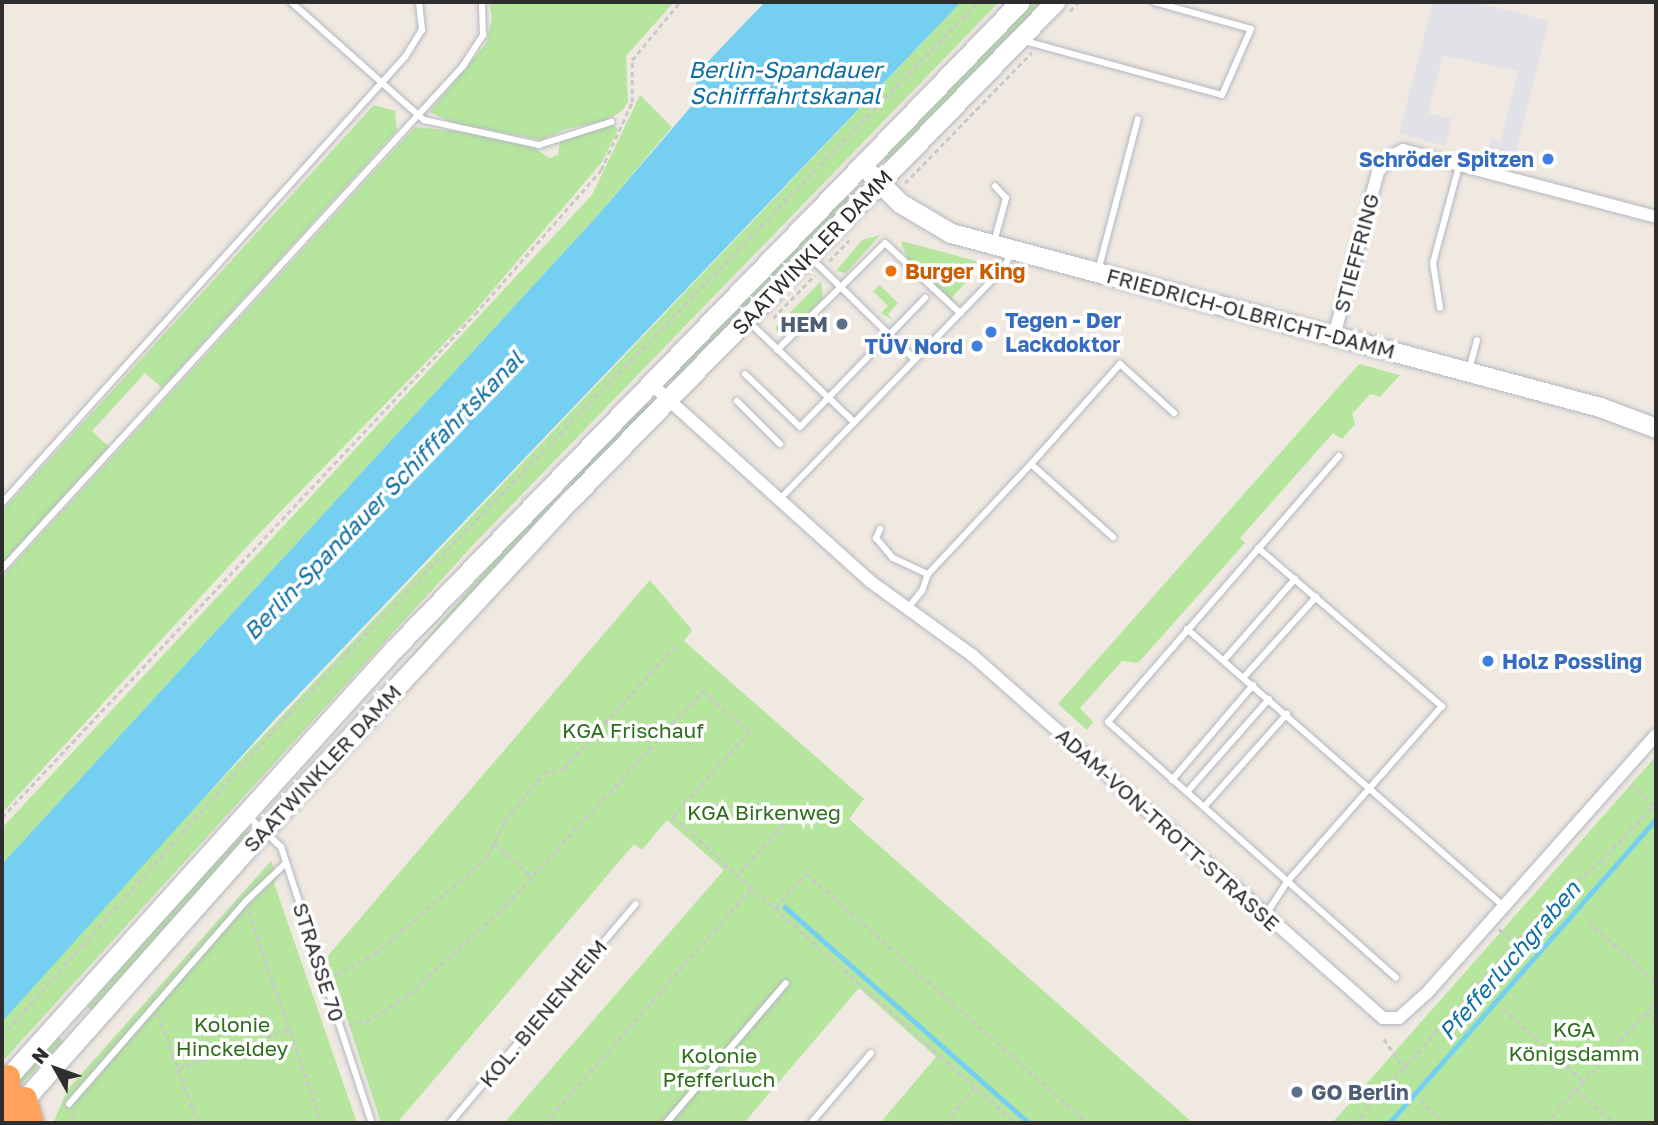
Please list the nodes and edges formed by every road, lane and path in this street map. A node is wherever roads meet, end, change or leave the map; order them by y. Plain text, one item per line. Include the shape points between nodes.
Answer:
1 (291, 2) edge
2 (419, 2) edge
3 (482, 2) edge
4 (680, 2) edge
5 (978, 2) edge
6 (1020, 2) edge
7 (1078, 2) edge
8 (1154, 2) edge
9 (1059, 10) edge
10 (1019, 40) junction
11 (1039, 45) junction
12 (380, 85) junction
13 (418, 117) junction
14 (1138, 119) dead end
15 (611, 122) dead end
16 (1460, 164) junction
17 (863, 166) junction
18 (995, 186) dead end
19 (886, 189) junction
20 (1656, 217) edge
21 (858, 230) dead end
22 (993, 244) junction
23 (1013, 250) junction
24 (815, 262) junction
25 (1098, 272) junction
26 (839, 285) junction
27 (925, 298) dead end
28 (1440, 308) dead end
29 (960, 313) junction
30 (753, 326) junction
31 (890, 335) junction
32 (1334, 336) junction
33 (1477, 340) dead end
34 (777, 349) junction
35 (914, 359) junction
36 (1469, 372) junction
37 (745, 374) dead end
38 (650, 383) junction
39 (829, 399) junction
40 (668, 400) junction
41 (737, 401) dead end
42 (1174, 413) dead end
43 (853, 422) junction
44 (1656, 428) edge
45 (779, 444) dead end
46 (1339, 456) dead end
47 (1031, 464) junction
48 (550, 486) junction
49 (779, 500) junction
50 (568, 502) junction
51 (2, 503) edge
52 (880, 529) dead end
53 (1113, 537) dead end
54 (1258, 548) junction
55 (2, 569) edge
56 (928, 574) junction
57 (1295, 579) junction
58 (1315, 597) junction
59 (908, 608) junction
60 (1188, 629) junction
61 (675, 646) dead end
62 (1224, 660) junction
63 (1244, 677) junction
64 (1253, 685) junction
65 (1269, 699) junction
66 (1287, 714) junction
67 (1656, 735) edge
68 (1621, 775) junction
69 (1172, 779) junction
70 (1371, 787) junction
71 (1187, 792) junction
72 (1655, 804) edge
73 (802, 805) dead end
74 (1205, 807) junction
75 (245, 814) junction
76 (2, 817) edge
77 (264, 830) junction
78 (494, 843) junction
79 (286, 863) junction
80 (739, 873) junction
81 (532, 877) junction
82 (1287, 882) junction
83 (754, 886) junction
84 (245, 902) junction
85 (636, 904) dead end
86 (776, 906) junction
87 (1504, 907) junction
88 (1265, 915) junction
89 (1588, 920) dead end
90 (1491, 922) junction
91 (1515, 943) junction
92 (1396, 978) dead end
93 (326, 980) junction
94 (1656, 982) edge
95 (786, 984) dead end
96 (1656, 1001) edge
97 (155, 1006) junction
98 (1503, 1009) dead end
99 (1646, 1013) junction
100 (60, 1019) junction
101 (1656, 1023) edge
102 (340, 1027) junction
103 (290, 1029) junction
104 (2, 1037) edge
105 (80, 1037) junction
106 (1384, 1039) dead end
107 (871, 1053) dead end
108 (1404, 1068) junction
109 (178, 1069) junction
110 (5, 1081) edge
111 (1584, 1082) junction
112 (974, 1088) junction
113 (1576, 1089) junction
114 (1421, 1098) dead end
115 (24, 1099) joint
116 (69, 1104) dead end
117 (14, 1122) edge
118 (198, 1123) edge
119 (322, 1123) edge
120 (372, 1123) edge
121 (450, 1123) edge
122 (545, 1123) edge
123 (666, 1123) edge
124 (811, 1123) edge
125 (945, 1123) edge
126 (1015, 1123) edge
127 (1088, 1123) edge
128 (1355, 1123) edge
129 (1443, 1123) edge
130 (1546, 1123) edge
131 (1614, 1123) edge

1 - 12 lane
2 - 12 lane via 422,30
3 - 13 lane via 485,24 475,52
4 - 76 path via 632,60 632,102 601,170 475,314
5 - 104 path via 287,715
6 - 17 main road, SAATWINKLER DAMM
7 - 9 path
8 - 11 lane via 1251,29 1222,95
9 - 10 main road, SAATWINKLER DAMM
10 - 11 lane
10 - 19 main road, SAATWINKLER DAMM
11 - 19 path
12 - 13 lane
12 - 51 lane
13 - 15 lane via 441,126 491,131 539,145
13 - 55 lane
14 - 25 lane
16 - 20 street, STIEFFRING
16 - 28 lane via 1433,263
16 - 32 street, STIEFFRING via 1403,150 1384,165
17 - 19 main road, FRIEDRICH-OLBRICHT-DAMM
17 - 38 main road, SAATWINKLER DAMM
18 - 22 lane via 1006,198
19 - 22 main road, FRIEDRICH-OLBRICHT-DAMM via 924,220
19 - 24 main road, SAATWINKLER DAMM
21 - 24 path
22 - 23 main road, FRIEDRICH-OLBRICHT-DAMM
23 - 25 main road, FRIEDRICH-OLBRICHT-DAMM
23 - 29 lane via 1003,269
24 - 26 lane
24 - 30 main road, SAATWINKLER DAMM
24 - 30 path
25 - 32 main road, FRIEDRICH-OLBRICHT-DAMM
26 - 29 lane via 885,243
26 - 31 lane
26 - 34 lane
27 - 31 lane
29 - 35 lane
30 - 34 lane
30 - 40 main road, SAATWINKLER DAMM
31 - 35 lane
31 - 39 lane
32 - 36 main road, FRIEDRICH-OLBRICHT-DAMM
33 - 36 lane
34 - 39 lane
35 - 43 lane
36 - 44 main road, FRIEDRICH-OLBRICHT-DAMM via 1601,407
37 - 39 lane via 800,427
38 - 40 street, ADAM-VON-TROTT-STRASSE
38 - 48 main road, SAATWINKLER DAMM
39 - 43 lane
40 - 49 street, ADAM-VON-TROTT-STRASSE
40 - 50 main road, SAATWINKLER DAMM
41 - 45 lane
42 - 47 lane via 1120,364
43 - 49 lane
46 - 54 lane
47 - 53 lane
47 - 56 lane
48 - 50 lane
48 - 75 main road, SAATWINKLER DAMM
49 - 59 street, ADAM-VON-TROTT-STRASSE via 871,582
50 - 77 main road, SAATWINKLER DAMM
52 - 56 lane via 876,538 893,558
54 - 57 lane
54 - 60 lane
56 - 59 lane
57 - 58 lane
57 - 62 lane
58 - 63 lane
58 - 70 lane via 1442,706
59 - 88 street, ADAM-VON-TROTT-STRASSE via 972,655
60 - 62 lane
60 - 69 lane via 1108,722
61 - 78 path via 565,768 544,773 505,821
62 - 63 lane
63 - 64 lane
64 - 65 lane
64 - 69 lane
65 - 66 lane
65 - 71 lane
66 - 70 lane
66 - 74 lane
67 - 68 street, ADAM-VON-TROTT-STRASSE
68 - 72 path
68 - 87 street, ADAM-VON-TROTT-STRASSE
69 - 71 lane
70 - 82 lane
70 - 87 lane
71 - 74 lane
72 - 91 path
73 - 80 path
74 - 82 lane
75 - 77 lane, STRASSE 70
75 - 100 main road, SAATWINKLER DAMM
77 - 79 lane, STRASSE 70 via 281,847
77 - 105 main road, SAATWINKLER DAMM
78 - 81 path
78 - 93 path via 487,857 375,954
79 - 84 lane
79 - 93 lane, STRASSE 70
80 - 81 path via 673,817 750,731 703,691
80 - 83 path
81 - 102 path via 410,995 375,1017
82 - 88 lane
82 - 92 lane
83 - 86 path
83 - 122 path
84 - 97 lane
84 - 103 path
85 - 121 lane, KOL. BIENENHEIM
86 - 112 path
86 - 127 path via 806,873
87 - 90 street, ADAM-VON-TROTT-STRASSE
88 - 90 street, ADAM-VON-TROTT-STRASSE via 1376,1013 1389,1019 1399,1018 1414,1005
89 - 94 path
90 - 91 path
91 - 108 path
93 - 102 lane, STRASSE 70
95 - 123 lane
96 - 99 path
97 - 109 path
97 - 116 lane
98 - 111 path
99 - 101 path
99 - 111 path
100 - 105 lane
100 - 110 main road, SAATWINKLER DAMM
102 - 120 lane, STRASSE 70
103 - 109 path
103 - 119 path
105 - 115 main road, SAATWINKLER DAMM
106 - 108 path
107 - 124 lane
108 - 128 path
109 - 118 path
110 - 117 highway
111 - 113 path
112 - 125 path
112 - 126 path
113 - 130 path
113 - 131 path
114 - 129 path
115 - 117 highway

